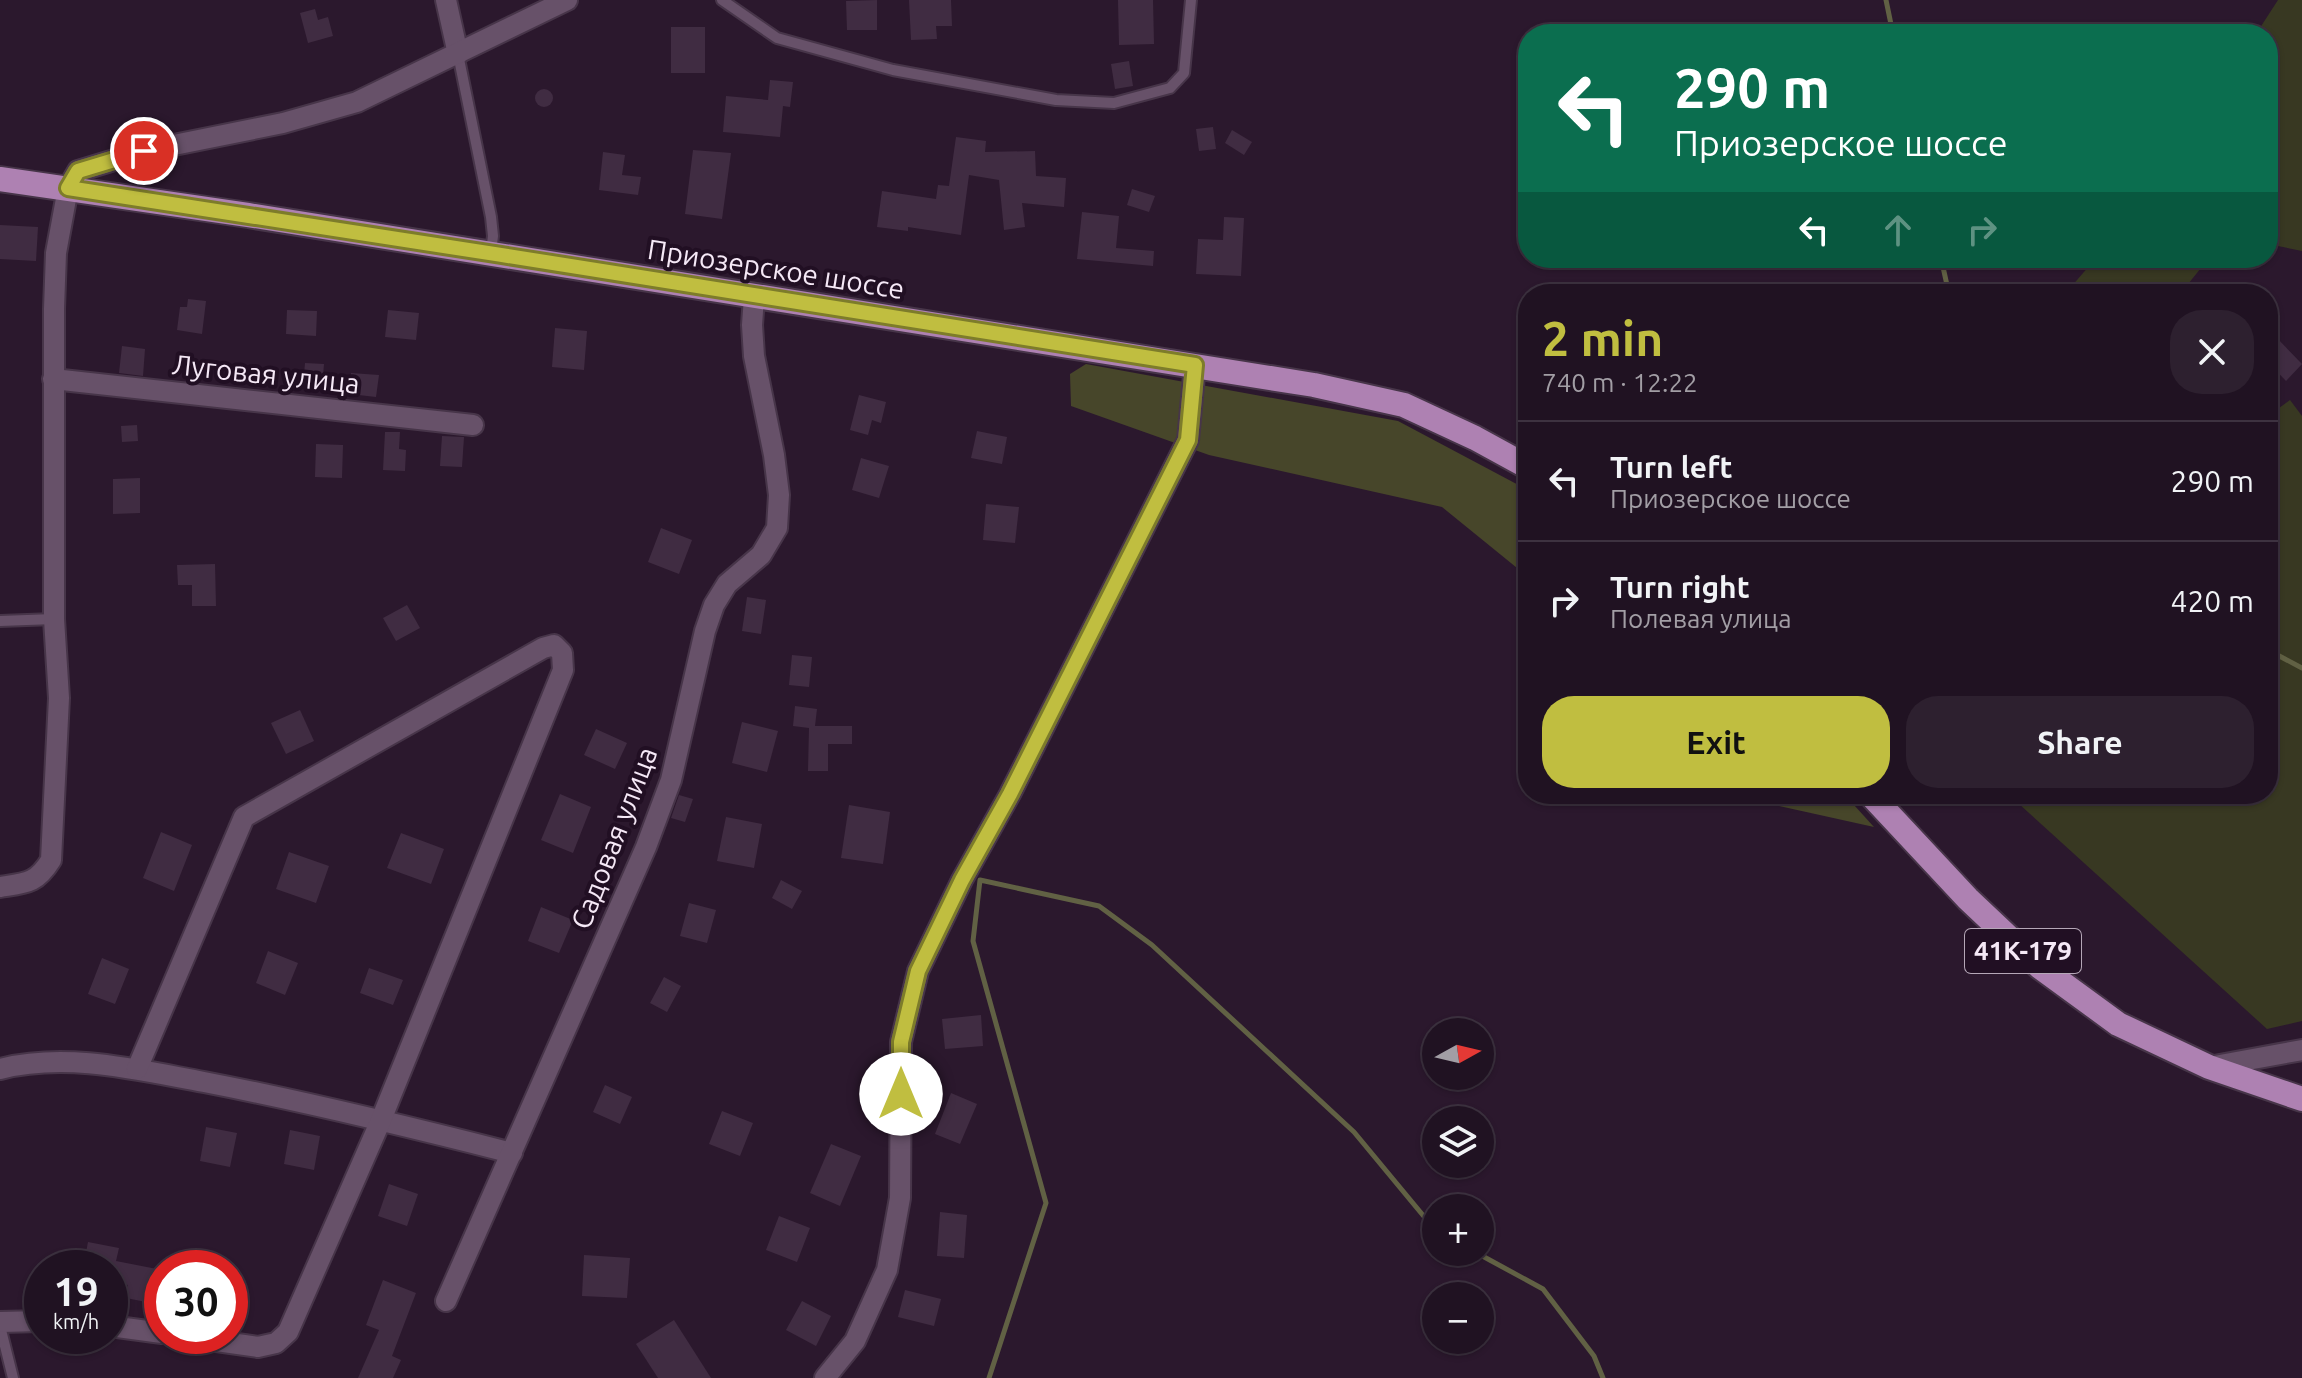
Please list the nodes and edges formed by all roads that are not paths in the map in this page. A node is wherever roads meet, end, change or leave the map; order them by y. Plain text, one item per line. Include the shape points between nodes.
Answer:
1 (446, 0) edge
2 (567, 0) edge
3 (722, 0) edge
4 (1191, 0) edge
5 (458, 54) junction
6 (0, 179) edge
7 (68, 188) junction
8 (490, 254) junction
9 (754, 297) junction
10 (1195, 365) junction
11 (53, 379) junction
12 (473, 425) dead end
13 (1518, 462) edge
14 (54, 619) junction
15 (0, 621) edge
16 (1879, 804) edge
17 (0, 887) edge
18 (2302, 1050) edge
19 (2209, 1067) junction
20 (0, 1069) edge
21 (137, 1069) junction
22 (2302, 1099) edge
23 (381, 1120) junction
24 (512, 1153) junction
25 (446, 1301) dead end
26 (24, 1322) edge
27 (0, 1324) edge
28 (248, 1346) edge
29 (13, 1378) edge
30 (825, 1378) edge

1 - 5 street
2 - 5 street
3 - 4 lane via 777,38 893,70 1056,100 1114,103 1170,88 1184,73
5 - 7 street via 357,102 78,171
5 - 8 lane via 491,217
6 - 7 main road, Приозерское шоссе
7 - 8 main road, Приозерское шоссе
7 - 11 street via 56,253
8 - 9 main road, Приозерское шоссе
9 - 10 main road, Приозерское шоссе
9 - 24 street, Садовая улица via 754,356 774,455 777,528 761,555 727,584 714,605 671,780
10 - 13 main road, Приозерское шоссе via 1404,405
10 - 30 street via 1188,440 918,971 901,1042 900,1198 887,1270 855,1341
11 - 12 street, Луговая улица
11 - 14 street
14 - 15 lane
14 - 17 street via 59,698 51,860 41,876
16 - 19 main road, 41К-179 via 2040,967 2118,1024
18 - 19 street
19 - 22 main road, 41К-179
20 - 21 street via 64,1061
21 - 23 street
21 - 23 street via 244,817 554,645 562,653 563,670
23 - 24 street
23 - 28 street via 288,1332 276,1343
24 - 25 street, Садовая улица
26 - 27 street
27 - 29 lane

